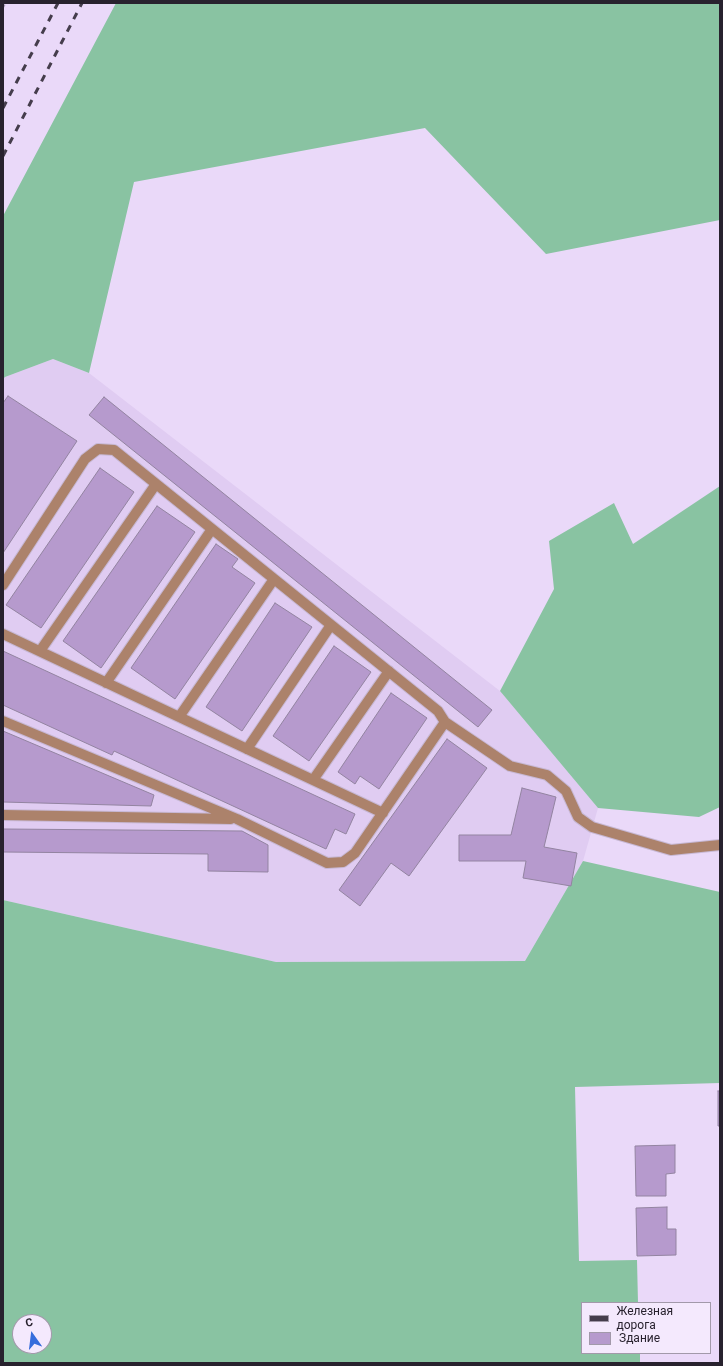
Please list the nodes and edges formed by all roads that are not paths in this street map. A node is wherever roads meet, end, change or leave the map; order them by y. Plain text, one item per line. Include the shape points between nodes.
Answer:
1 (156, 484) junction
2 (212, 529) junction
3 (274, 579) junction
4 (3, 584) edge
5 (331, 625) junction
6 (3, 634) edge
7 (40, 651) junction
8 (389, 671) junction
9 (106, 683) junction
10 (179, 717) junction
11 (3, 721) edge
12 (445, 722) junction
13 (247, 749) junction
14 (313, 780) junction
15 (383, 813) junction
16 (3, 815) edge
17 (237, 819) junction
18 (720, 845) edge

1 - 2 lane
1 - 4 lane via 114,450 98,449 84,459
1 - 7 lane
2 - 3 lane
2 - 9 lane
3 - 5 lane
3 - 10 lane
5 - 8 lane
5 - 13 lane
6 - 7 lane
7 - 9 lane
8 - 12 lane via 438,710
8 - 14 lane
9 - 10 lane
10 - 13 lane
11 - 17 lane
12 - 15 lane
12 - 18 lane via 510,766 547,775 566,791 578,817 592,827 671,850
13 - 14 lane
14 - 15 lane
15 - 17 lane via 355,853 343,862 327,863
16 - 17 lane

